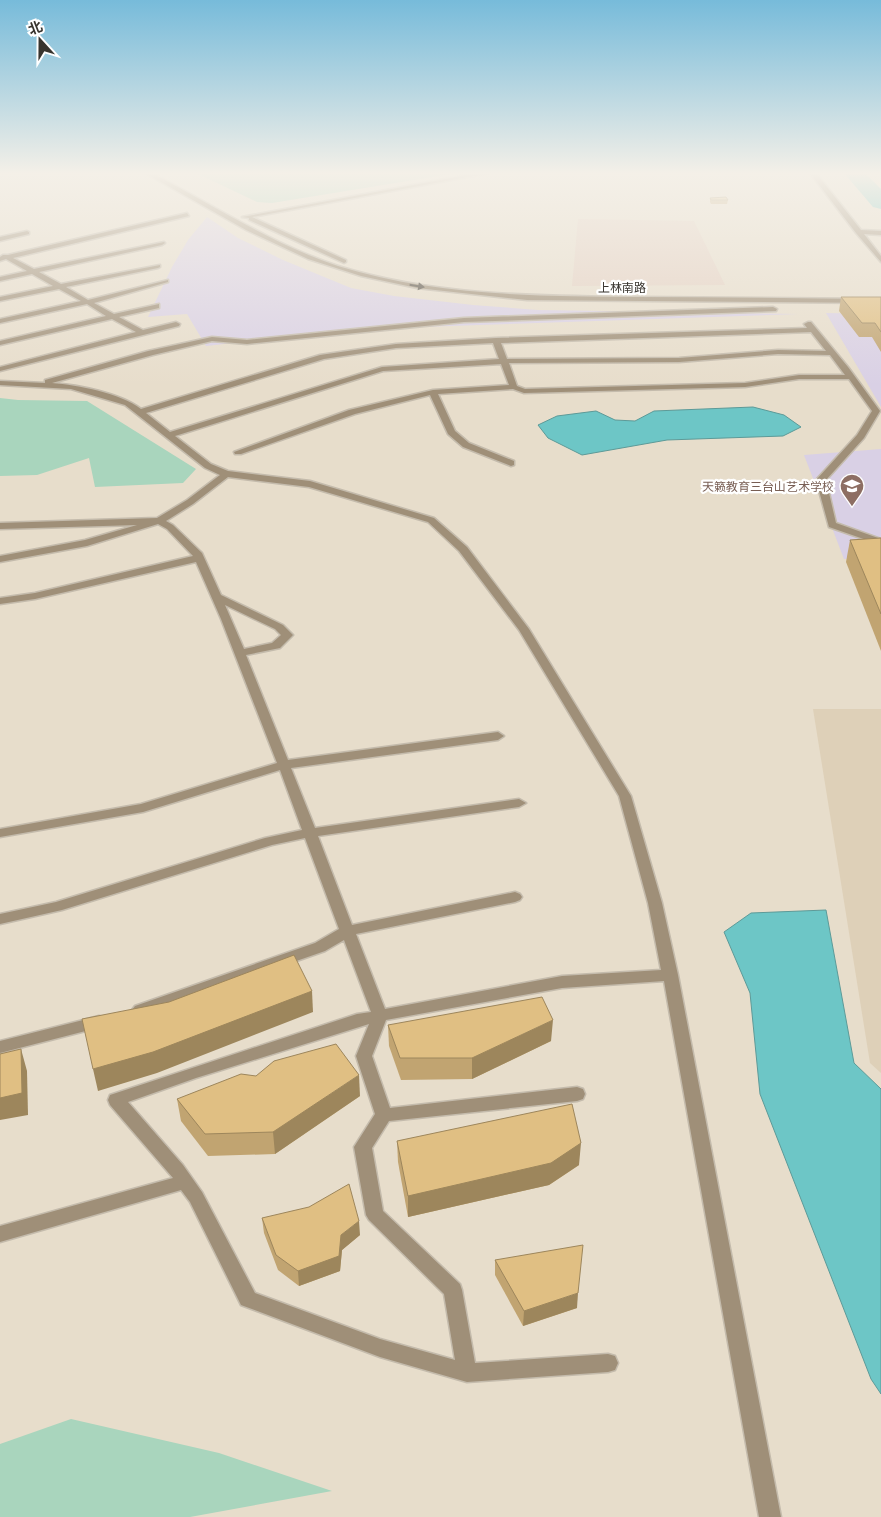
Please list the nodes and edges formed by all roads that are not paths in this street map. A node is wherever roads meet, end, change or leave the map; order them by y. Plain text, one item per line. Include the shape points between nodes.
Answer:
1 (67, 244) edge
2 (158, 244) edge
3 (282, 244) edge
4 (301, 244) edge
5 (868, 244) edge
6 (0, 253) edge
7 (8, 258) junction
8 (0, 260) edge
9 (881, 260) edge
10 (158, 266) dead end
11 (33, 272) junction
12 (0, 279) edge
13 (166, 282) dead end
14 (60, 287) junction
15 (881, 295) edge
16 (0, 299) edge
17 (881, 301) edge
18 (88, 302) junction
19 (156, 306) dead end
20 (773, 309) dead end
21 (113, 316) junction
22 (0, 321) edge
23 (176, 324) dead end
24 (143, 333) junction
25 (496, 340) junction
26 (0, 343) edge
27 (832, 353) junction
28 (504, 361) junction
29 (0, 369) edge
30 (851, 376) junction
31 (0, 383) edge
32 (38, 385) junction
33 (514, 387) junction
34 (433, 392) junction
35 (139, 412) junction
36 (168, 435) junction
37 (238, 452) dead end
38 (511, 463) dead end
39 (226, 474) junction
40 (159, 521) junction
41 (0, 526) edge
42 (881, 542) edge
43 (199, 558) junction
44 (0, 559) edge
45 (216, 596) junction
46 (0, 601) edge
47 (239, 653) junction
48 (498, 736) dead end
49 (283, 765) junction
50 (519, 803) dead end
51 (0, 833) edge
52 (309, 833) junction
53 (515, 897) dead end
54 (0, 919) edge
55 (347, 931) junction
56 (670, 975) junction
57 (127, 1014) edge
58 (380, 1016) junction
59 (109, 1020) edge
60 (0, 1048) edge
61 (577, 1094) dead end
62 (384, 1115) junction
63 (186, 1182) junction
64 (0, 1234) edge
65 (608, 1363) dead end
66 (467, 1373) junction
67 (770, 1517) edge

1 - 7 street
2 - 11 street
3 -> 17 street, 上林南路 via 333,266 393,282 477,294 527,298
4 - 15 street, 上林南路 via 354,265 396,276 510,290
5 - 9 street
6 - 7 street
7 - 8 street
7 - 11 street
10 - 14 street
11 - 12 street
11 - 14 street
13 - 18 street
14 - 16 street
14 - 18 street
18 - 21 street
18 - 22 street
19 - 21 street
20 - 32 street via 464,320 247,342 212,339
21 - 24 street
21 - 26 street
23 - 24 street
24 - 29 street
25 - 27 street via 810,327
25 - 28 street
25 - 35 street via 396,346 323,357
27 - 28 street via 778,352 679,360
27 - 30 street
28 - 33 street
28 - 36 street via 382,368
30 - 33 street via 799,376 745,385 524,391
30 - 42 street via 876,411 862,436 821,480 832,525
31 - 32 street
32 - 35 street via 71,387 128,403
33 - 34 street
34 - 37 street via 352,412
34 - 38 street via 451,432 466,445
35 - 36 street
36 - 39 street via 208,466
39 - 40 street
39 - 56 street via 310,484 431,520 463,549 524,629 624,796 655,903
40 - 41 street
40 - 43 street via 170,527
40 - 44 street via 87,543
43 - 45 street
43 - 46 street via 36,596
45 - 47 street
45 - 47 street via 279,627 286,635 276,646
47 - 49 street
48 - 49 street
49 - 51 street via 143,808
49 - 52 street
50 - 52 street
52 - 54 street via 270,841 57,907
52 - 55 street
53 - 55 street
55 - 57 street via 320,947
55 - 58 street
56 - 58 street via 562,982
56 - 67 street
58 - 62 street via 364,1056
58 - 63 street via 357,1020 116,1100
59 - 60 street
61 - 62 street
62 - 66 street via 364,1147 375,1215 453,1290
63 - 64 street
63 - 66 street via 248,1299 380,1348
65 - 66 street

